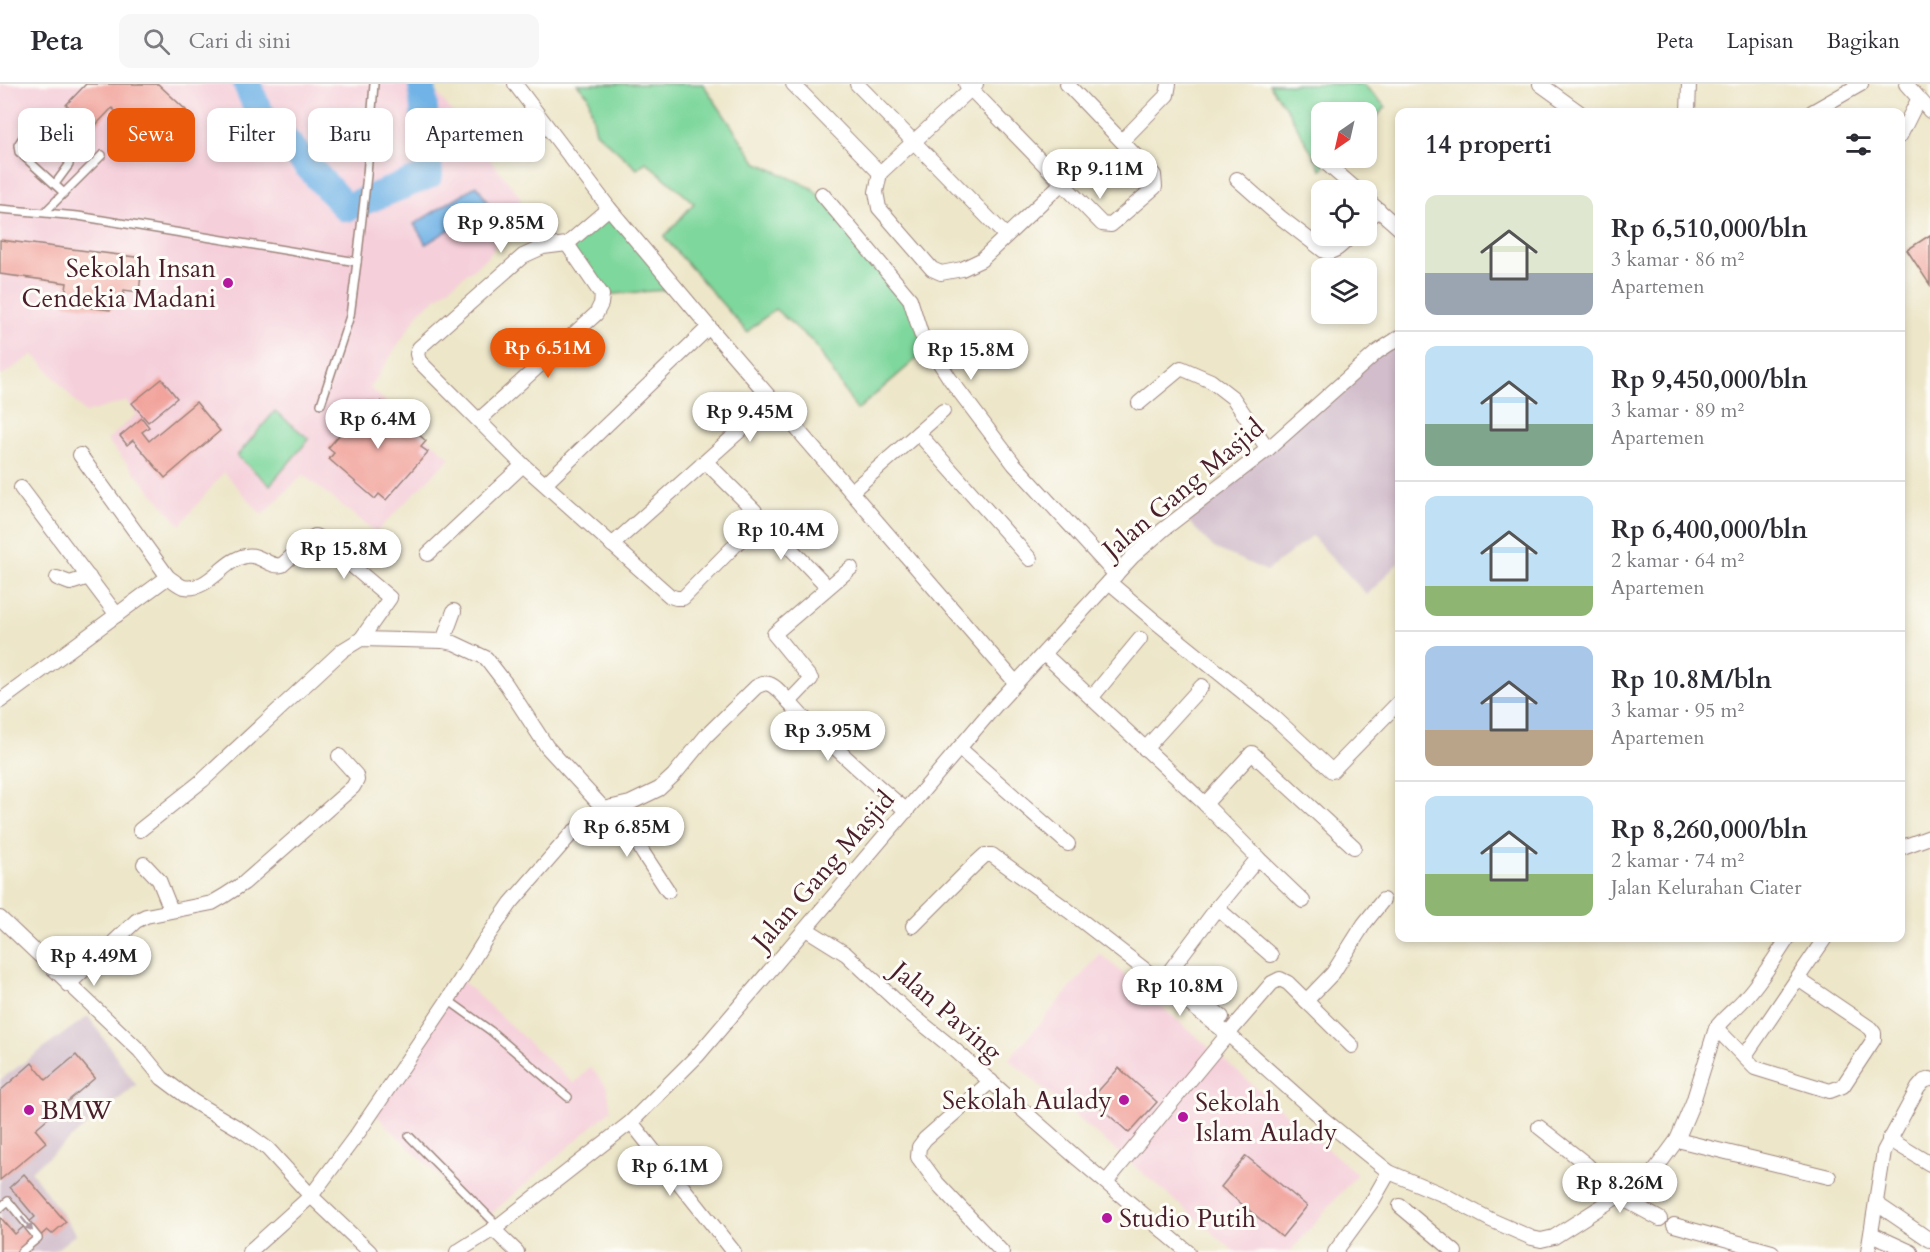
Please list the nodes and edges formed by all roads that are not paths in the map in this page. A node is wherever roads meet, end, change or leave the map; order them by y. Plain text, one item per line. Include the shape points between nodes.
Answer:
1 (374, 84) edge
2 (515, 84) edge
3 (793, 84) edge
4 (857, 84) edge
5 (1067, 84) edge
6 (1169, 84) edge
7 (1540, 84) edge
8 (1689, 84) edge
9 (1861, 84) edge
10 (1906, 84) edge
11 (971, 86) edge
12 (1918, 100) junction
13 (1573, 108) edge
14 (1688, 108) edge
15 (1819, 108) edge
16 (1930, 111) edge
17 (1905, 126) edge
18 (914, 141) junction
19 (1122, 141) junction
20 (102, 155) dead end
21 (1332, 168) edge
22 (880, 172) junction
23 (1237, 179) dead end
24 (1345, 180) edge
25 (1062, 183) junction
26 (55, 184) junction
27 (64, 193) junction
28 (822, 195) dead end
29 (0, 208) edge
30 (609, 208) junction
31 (1379, 210) edge
32 (46, 212) junction
33 (1395, 224) edge
34 (1005, 236) junction
35 (1311, 241) edge
36 (567, 244) junction
37 (1318, 246) edge
38 (1340, 246) edge
39 (357, 262) junction
40 (709, 327) junction
41 (1395, 340) edge
42 (773, 401) junction
43 (1138, 403) dead end
44 (321, 404) dead end
45 (943, 411) dead end
46 (479, 420) junction
47 (918, 433) junction
48 (1268, 449) junction
49 (80, 455) dead end
50 (706, 462) junction
51 (524, 465) junction
52 (545, 484) junction
53 (21, 488) dead end
54 (852, 491) junction
55 (756, 519) junction
56 (612, 545) junction
57 (428, 554) dead end
58 (1030, 559) dead end
59 (851, 568) dead end
60 (89, 577) junction
61 (168, 577) junction
62 (57, 578) dead end
63 (1112, 578) junction
64 (822, 581) dead end
65 (454, 611) dead end
66 (117, 615) junction
67 (361, 639) junction
68 (1140, 639) dead end
69 (443, 641) junction
70 (1044, 654) junction
71 (1016, 683) junction
72 (1202, 686) dead end
73 (1092, 697) junction
74 (0, 701) edge
75 (789, 702) junction
76 (1395, 706) edge
77 (959, 748) junction
78 (1145, 749) junction
79 (339, 756) dead end
80 (1205, 804) junction
81 (608, 808) junction
82 (907, 811) junction
83 (140, 830) dead end
84 (1930, 837) edge
85 (1068, 844) dead end
86 (1905, 846) edge
87 (1354, 847) dead end
88 (1258, 858) junction
89 (144, 864) dead end
90 (668, 891) dead end
91 (1383, 900) dead end
92 (1304, 901) dead end
93 (1217, 908) junction
94 (171, 910) junction
95 (0, 918) edge
96 (913, 926) dead end
97 (806, 929) junction
98 (1785, 942) edge
99 (1822, 942) edge
100 (1271, 955) dead end
101 (1798, 979) junction
102 (68, 985) junction
103 (448, 1000) junction
104 (1306, 1000) junction
105 (1222, 1017) dead end
106 (1716, 1028) junction
107 (1228, 1034) junction
108 (1352, 1046) dead end
109 (1744, 1057) junction
110 (1930, 1079) edge
111 (991, 1081) junction
112 (568, 1097) dead end
113 (631, 1122) junction
114 (1539, 1127) dead end
115 (409, 1136) dead end
116 (1889, 1139) junction
117 (1677, 1140) junction
118 (1930, 1164) edge
119 (1389, 1172) junction
120 (1829, 1177) dead end
121 (1107, 1181) junction
122 (311, 1196) junction
123 (1618, 1196) junction
124 (1877, 1204) junction
125 (1400, 1206) dead end
126 (0, 1208) edge
127 (1660, 1220) dead end
128 (1674, 1225) dead end
129 (495, 1228) junction
130 (1872, 1234) junction
131 (1930, 1240) edge
132 (21, 1252) edge
133 (249, 1252) edge
134 (370, 1252) edge
135 (457, 1252) edge
136 (517, 1252) edge
137 (734, 1252) edge
138 (1002, 1252) edge
139 (1188, 1252) edge
140 (1335, 1252) edge
141 (1455, 1252) edge
142 (1772, 1252) edge
143 (1868, 1252) edge
144 (1911, 1252) edge

1 - 39 lane
2 - 30 street
3 - 22 street
4 - 18 street
5 - 19 street
6 - 19 street via 1167,95
7 - 13 street
8 - 14 street
9 - 15 street
10 - 12 street
11 - 18 street
11 - 25 street
12 - 16 street
12 - 17 street
18 - 22 street
18 - 34 street
19 - 25 street via 1154,175 1155,187 1111,225 1102,224
20 - 27 lane
21 - 24 street
22 - 34 street via 876,192 879,208 932,269 941,273 962,269 981,260
23 - 35 street
25 - 34 street
26 - 26 lane via 19,152 18,145 27,131 45,138 69,162
26 - 27 lane
27 - 32 lane
28 - 63 street via 910,299 921,334 1014,464
29 - 32 lane
30 - 36 street
30 - 40 street
31 - 33 street
32 - 39 lane
36 - 46 street via 602,295 602,304 596,314
36 - 46 street via 543,247 523,256 419,348 419,361
37 - 38 street via 1329,253
39 - 44 lane via 350,316
40 - 42 street
40 - 52 street
41 - 48 street, Jalan Gang Masjid
42 - 50 street
42 - 54 street
43 - 48 street via 1181,368 1211,381 1233,398
45 - 47 street
46 - 51 street
47 - 54 street
47 - 58 street
48 - 63 street, Jalan Gang Masjid via 1164,529
49 - 61 street
50 - 55 street via 754,511
50 - 56 street
51 - 52 street
51 - 57 street
52 - 56 street
53 - 60 street
54 - 71 street
55 - 56 street via 753,527 683,598 670,596
55 - 64 street via 769,526
59 - 75 street via 774,634 812,679
60 - 62 street via 70,583
60 - 66 street
61 - 66 street
61 - 67 street via 183,587 195,587 249,555 282,565 315,536 390,598
63 - 70 street, Jalan Gang Masjid
63 - 76 street via 1156,622 1275,718 1332,771
65 - 69 street
66 - 74 street
67 - 69 street
67 - 83 street via 330,661 203,780
68 - 73 street
69 - 81 street via 486,658 547,747
70 - 71 street, Jalan Gang Masjid
70 - 73 street
71 - 77 street, Jalan Gang Masjid
72 - 78 street
73 - 78 street
75 - 81 street via 769,683 756,687 659,789
75 - 82 street
77 - 82 street, Jalan Gang Masjid
77 - 85 street
78 - 80 street
79 - 94 street via 356,775 353,787 244,883 212,903
80 - 87 street via 1252,753
80 - 88 street
81 - 90 street via 630,829
81 - 103 street via 572,833 511,903
82 - 97 street, Jalan Gang Masjid
84 - 86 street
88 - 92 street
88 - 93 street
89 - 94 street via 159,880
91 - 104 street via 1333,973
93 - 100 street
93 - 105 street via 1169,972
94 - 102 street via 136,921
95 - 102 street
96 - 107 street via 984,855 992,855
97 - 111 street, Jalan Paving via 846,954
97 - 113 street, Jalan Gang Masjid via 698,1055
98 - 106 street via 1760,981
99 - 101 street
101 - 109 street
101 - 109 street via 1874,1033 1874,1039 1843,1086 1830,1091 1774,1075 1755,1068
102 - 122 street via 140,1051 162,1078 268,1149
103 - 112 lane
103 - 122 street
104 - 107 street via 1288,983 1276,980
104 - 108 street
106 - 109 street
106 - 117 street
107 - 119 street
107 - 121 street
110 - 116 street via 1918,1088
111 - 121 street, Jalan Paving
111 - 138 street via 925,1139 918,1158
113 - 129 street, Jalan Gang Masjid
113 - 137 street
114 - 123 street via 1586,1164
115 - 129 lane
116 - 118 street
116 - 124 street
117 - 120 street
117 - 123 street via 1646,1182
119 - 123 street via 1446,1196 1491,1221 1541,1240 1554,1237
119 - 140 street
121 - 139 street, Jalan Paving
122 - 133 street
122 - 134 street
123 - 127 street
124 - 130 street
124 - 131 street
125 - 141 street
126 -> 132 lane via 8,1201 38,1238
128 - 142 street
129 - 135 street, Jalan Gang Masjid
129 - 136 street
130 - 143 street
130 - 144 street

